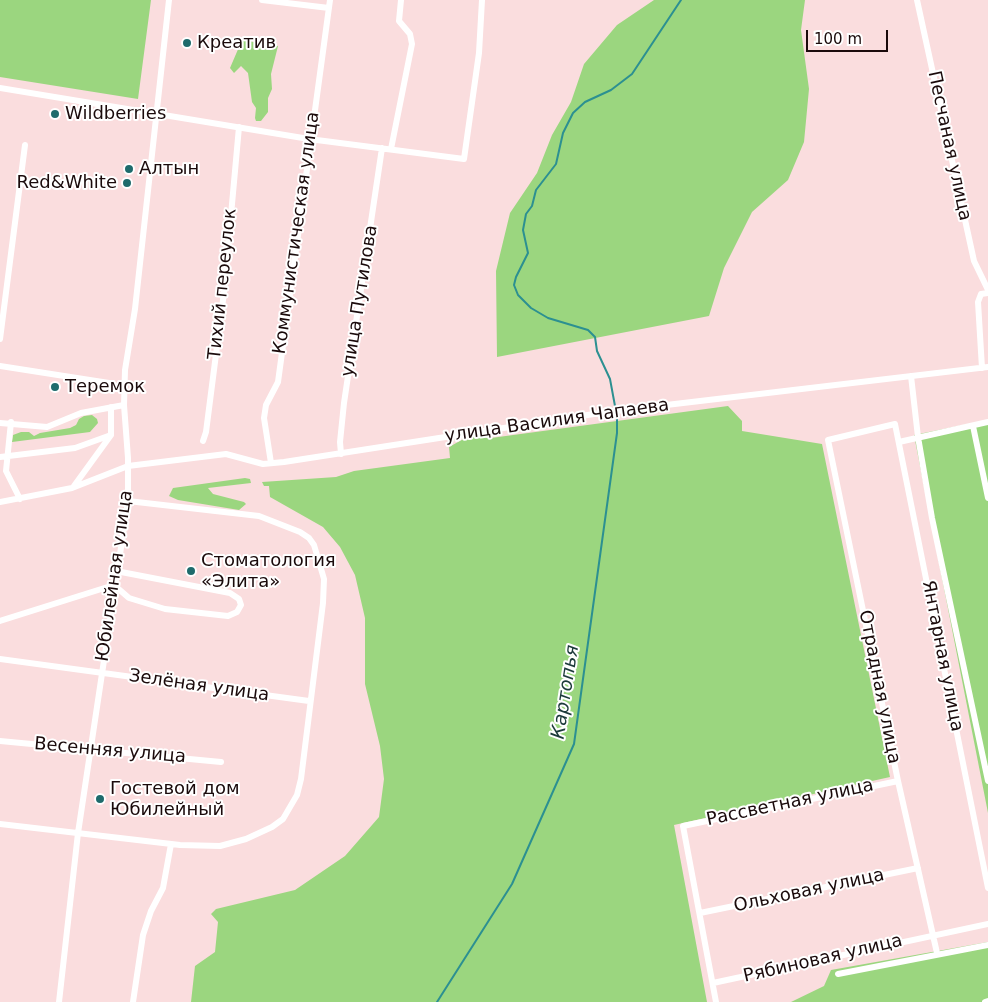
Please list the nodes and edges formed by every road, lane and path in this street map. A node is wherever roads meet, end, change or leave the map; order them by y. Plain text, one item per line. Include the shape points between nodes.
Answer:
1 (169, 0) edge
2 (262, 0) edge
3 (330, 0) edge
4 (401, 0) edge
5 (482, 0) edge
6 (917, 0) edge
7 (329, 8) junction
8 (0, 88) edge
9 (156, 114) junction
10 (238, 127) junction
11 (309, 139) junction
12 (24, 145) dead end
13 (382, 148) junction
14 (391, 149) junction
15 (988, 291) edge
16 (0, 339) edge
17 (0, 366) edge
18 (985, 367) edge
19 (911, 376) junction
20 (125, 390) junction
21 (124, 405) junction
22 (111, 407) junction
23 (0, 422) edge
24 (11, 422) junction
25 (988, 422) edge
26 (973, 426) junction
27 (111, 435) junction
28 (918, 437) junction
29 (828, 440) joint
30 (203, 441) dead end
31 (899, 442) junction
32 (341, 454) junction
33 (8, 456) junction
34 (0, 457) edge
35 (271, 463) junction
36 (128, 466) junction
37 (72, 488) junction
38 (988, 498) edge
39 (20, 499) junction
40 (128, 501) junction
41 (0, 502) edge
42 (116, 571) junction
43 (114, 586) junction
44 (0, 620) edge
45 (0, 659) edge
46 (101, 672) junction
47 (310, 701) junction
48 (0, 741) edge
49 (90, 749) junction
50 (220, 762) dead end
51 (898, 780) junction
52 (988, 781) edge
53 (0, 824) edge
54 (78, 833) junction
55 (171, 844) junction
56 (918, 868) junction
57 (988, 888) edge
58 (700, 913) junction
59 (988, 924) edge
60 (933, 934) junction
61 (988, 945) edge
62 (937, 953) junction
63 (838, 974) dead end
64 (713, 983) junction
65 (59, 1002) edge
66 (134, 1002) edge
67 (716, 1002) edge

1 - 9 street, Юбилейная улица
2 - 7 street
3 - 7 street, Коммунистическая улица
4 - 14 street via 399,21 410,34 412,44
5 - 14 street via 479,53 464,159
6 - 15 street, Песчаная улица via 974,261
7 - 11 street, Коммунистическая улица
8 - 9 street
9 - 10 street
9 - 20 street, Юбилейная улица
10 - 11 street
10 - 30 street, Тихий переулок via 224,292
11 - 13 street
11 - 35 street, Коммунистическая улица via 278,382 265,412
12 - 16 street
13 - 14 street
13 - 32 street, улица Путилова via 344,403
15 - 18 street via 981,294 978,302
17 - 20 street via 109,383
18 - 19 street, улица Василия Чапаева
19 - 28 street, Янтарная улица
19 - 32 street, улица Василия Чапаева via 607,412
20 - 21 street, Юбилейная улица
21 - 22 street
21 - 36 street, Юбилейная улица
22 - 24 street via 81,413 47,427
22 - 27 street
23 - 24 street
24 - 33 street
25 - 26 street
26 - 28 street
26 - 38 street
27 - 33 street via 75,448
27 - 37 street
28 - 31 street
28 - 52 street, Янтарная улица via 946,588
29 - 31 street, Янтарная улица via 896,424
29 - 51 street, Отрадная улица
31 - 57 street, Янтарная улица
32 - 35 street, улица Василия Чапаева
33 - 34 street
33 - 39 street via 7,475
35 - 36 street, улица Василия Чапаева via 263,464 226,454
36 - 37 street, улица Василия Чапаева
36 - 40 street, Юбилейная улица
37 - 39 street, улица Василия Чапаева
39 - 41 street, улица Василия Чапаева
40 - 42 street, Юбилейная улица
40 - 47 street via 259,516 309,538 319,558 324,579 321,628
42 - 43 street, Юбилейная улица
42 - 43 street via 230,593 239,599 241,605 237,612 228,616 183,612 137,602
43 - 44 street
43 - 46 street, Юбилейная улица
45 - 46 street, Зелёная улица
46 - 47 street, Зелёная улица
46 - 49 street, Юбилейная улица
47 - 55 street via 302,779 283,819 260,834 233,843 205,847
48 - 49 street, Весенняя улица
49 - 50 street, Весенняя улица
49 - 54 street, Юбилейная улица
51 - 56 street, Отрадная улица
51 - 58 street, Рассветная улица via 683,826
53 - 54 street
54 - 55 street
54 - 65 street, Юбилейная улица
55 - 66 street via 163,888 143,935
56 - 58 street, Ольховая улица
56 - 60 street, Отрадная улица
58 - 64 street
59 - 60 street, Рябиновая улица
60 - 62 street, Отрадная улица
60 - 64 street, Рябиновая улица
61 - 62 street
62 - 63 street
64 - 67 street

